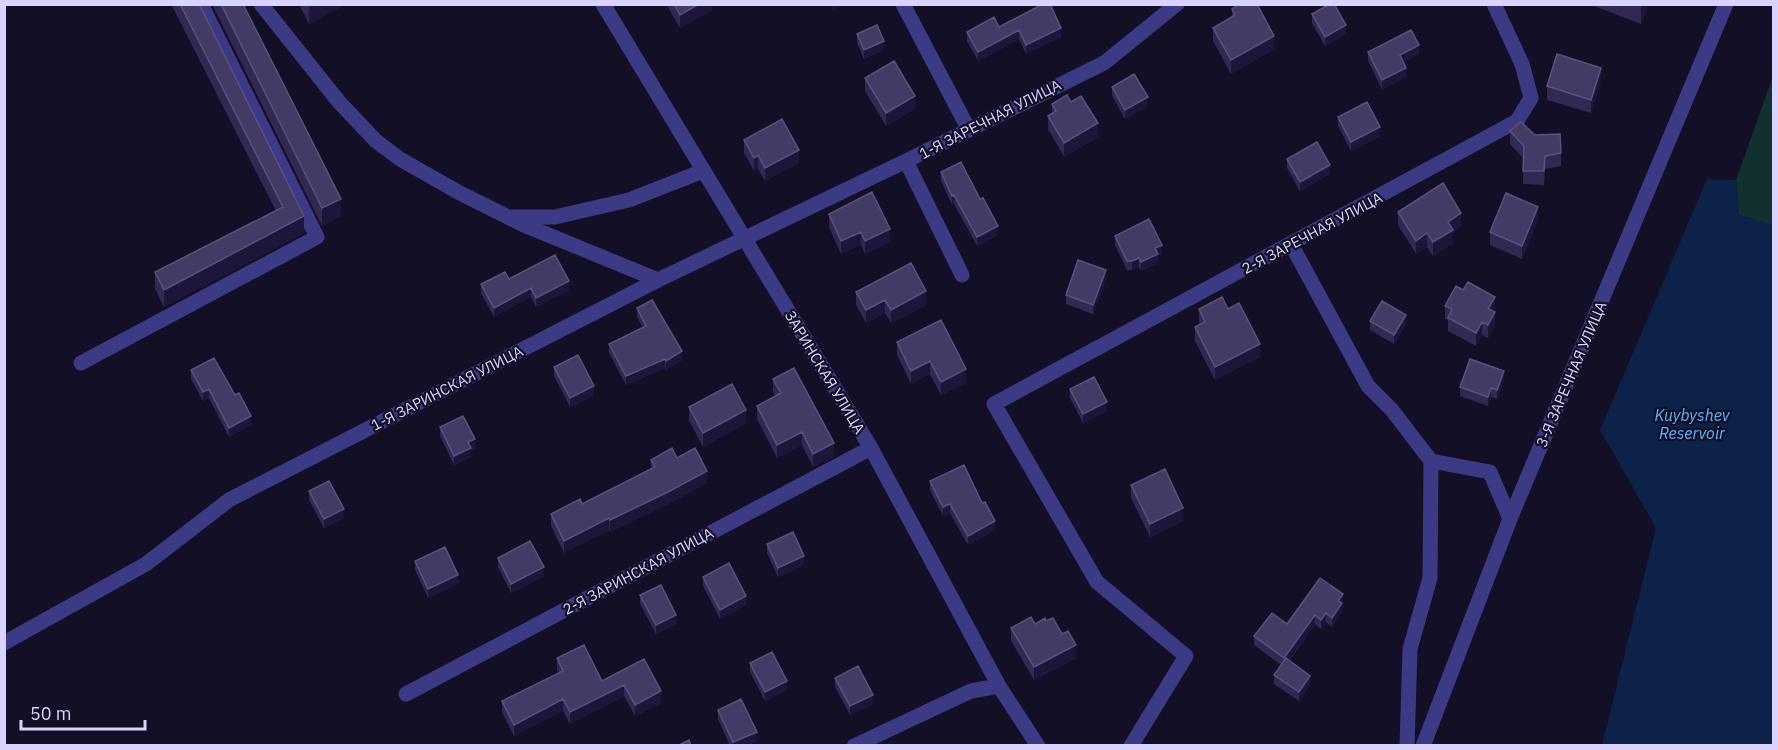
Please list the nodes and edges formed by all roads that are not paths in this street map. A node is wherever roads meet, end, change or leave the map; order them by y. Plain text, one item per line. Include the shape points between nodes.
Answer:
1 (201, 4) edge
2 (261, 4) edge
3 (603, 4) edge
4 (903, 4) edge
5 (1177, 4) edge
6 (1494, 4) edge
7 (1726, 4) edge
8 (969, 130) junction
9 (906, 161) junction
10 (703, 171) junction
11 (509, 217) junction
12 (744, 239) junction
13 (1291, 244) junction
14 (962, 275) dead end
15 (658, 280) junction
16 (81, 363) dead end
17 (871, 448) junction
18 (1431, 461) junction
19 (1510, 519) junction
20 (4, 643) edge
21 (999, 686) junction
22 (406, 694) dead end
23 (854, 746) edge
24 (1038, 746) edge
25 (1131, 746) edge
26 (1407, 746) edge
27 (1423, 746) edge

1 - 16 street via 317,237
2 - 11 street via 339,102 376,141 400,159
3 - 10 street, ЗАРИНСКАЯ УЛИЦА
4 - 8 street
5 - 8 street, 1-Я ЗАРЕЧНАЯ УЛИЦА via 1104,63
6 - 13 street, 2-Я ЗАРЕЧНАЯ УЛИЦА via 1522,64 1531,98 1517,121
7 - 19 street, 3-Я ЗАРЕЧНАЯ УЛИЦА
8 - 9 street, 1-Я ЗАРЕЧНАЯ УЛИЦА
9 - 12 street, 1-Я ЗАРИНСКАЯ УЛИЦА
9 - 14 street, 1-Я ЗАРЕЧНАЯ УЛИЦА
10 - 11 street via 618,202 555,217
10 - 12 street, ЗАРИНСКАЯ УЛИЦА
11 - 15 street
12 - 15 street, 1-Я ЗАРИНСКАЯ УЛИЦА
12 - 17 street, ЗАРИНСКАЯ УЛИЦА
13 - 18 street via 1368,386
13 - 25 street, 2-Я ЗАРЕЧНАЯ УЛИЦА via 994,404 1097,582 1186,656
15 - 20 street, 1-Я ЗАРИНСКАЯ УЛИЦА via 230,500 146,564
17 - 21 street, ЗАРИНСКАЯ УЛИЦА
17 - 22 street, 2-Я ЗАРИНСКАЯ УЛИЦА
18 - 19 street via 1490,472
18 - 26 street via 1430,579 1410,649
19 - 27 street, 3-Я ЗАРЕЧНАЯ УЛИЦА
21 - 23 street via 971,691
21 - 24 street, ЗАРИНСКАЯ УЛИЦА

